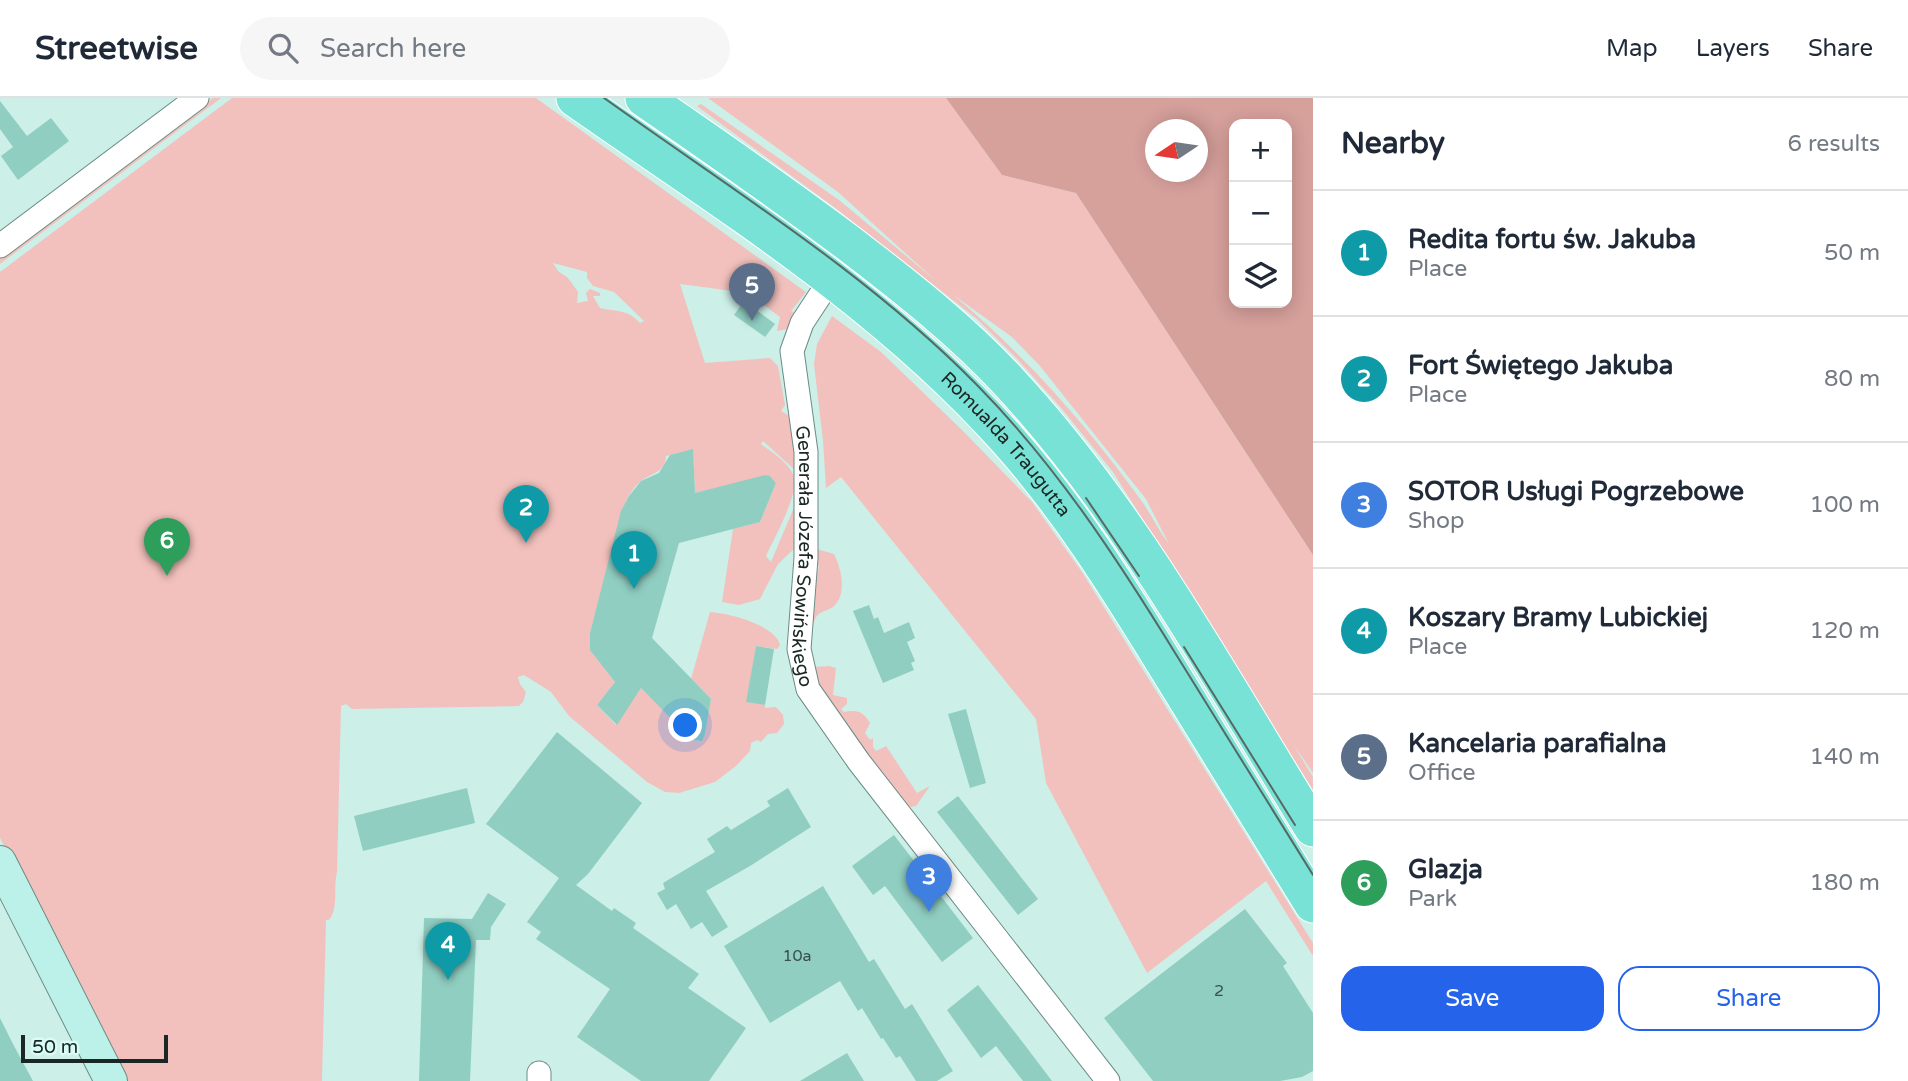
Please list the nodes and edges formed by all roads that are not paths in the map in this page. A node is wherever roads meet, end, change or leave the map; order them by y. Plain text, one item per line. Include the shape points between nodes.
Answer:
1 (197, 98) edge
2 (575, 98) edge
3 (644, 98) edge
4 (0, 246) edge
5 (835, 281) junction
6 (1313, 828) edge
7 (0, 862) edge
8 (1313, 904) edge
9 (111, 1081) edge
10 (1108, 1081) edge

1 - 4 street
2 - 5 main road, Romualda Traugutta
3 - 6 main road, Romualda Traugutta via 924,301 1009,382 1082,468 1143,553
5 - 8 main road, Romualda Traugutta via 886,321 964,394 1060,504 1116,584
5 - 10 street, Generała Józefa Sowińskiego via 802,323 792,351 806,452 806,558 799,649 808,689 859,762
7 - 9 street

